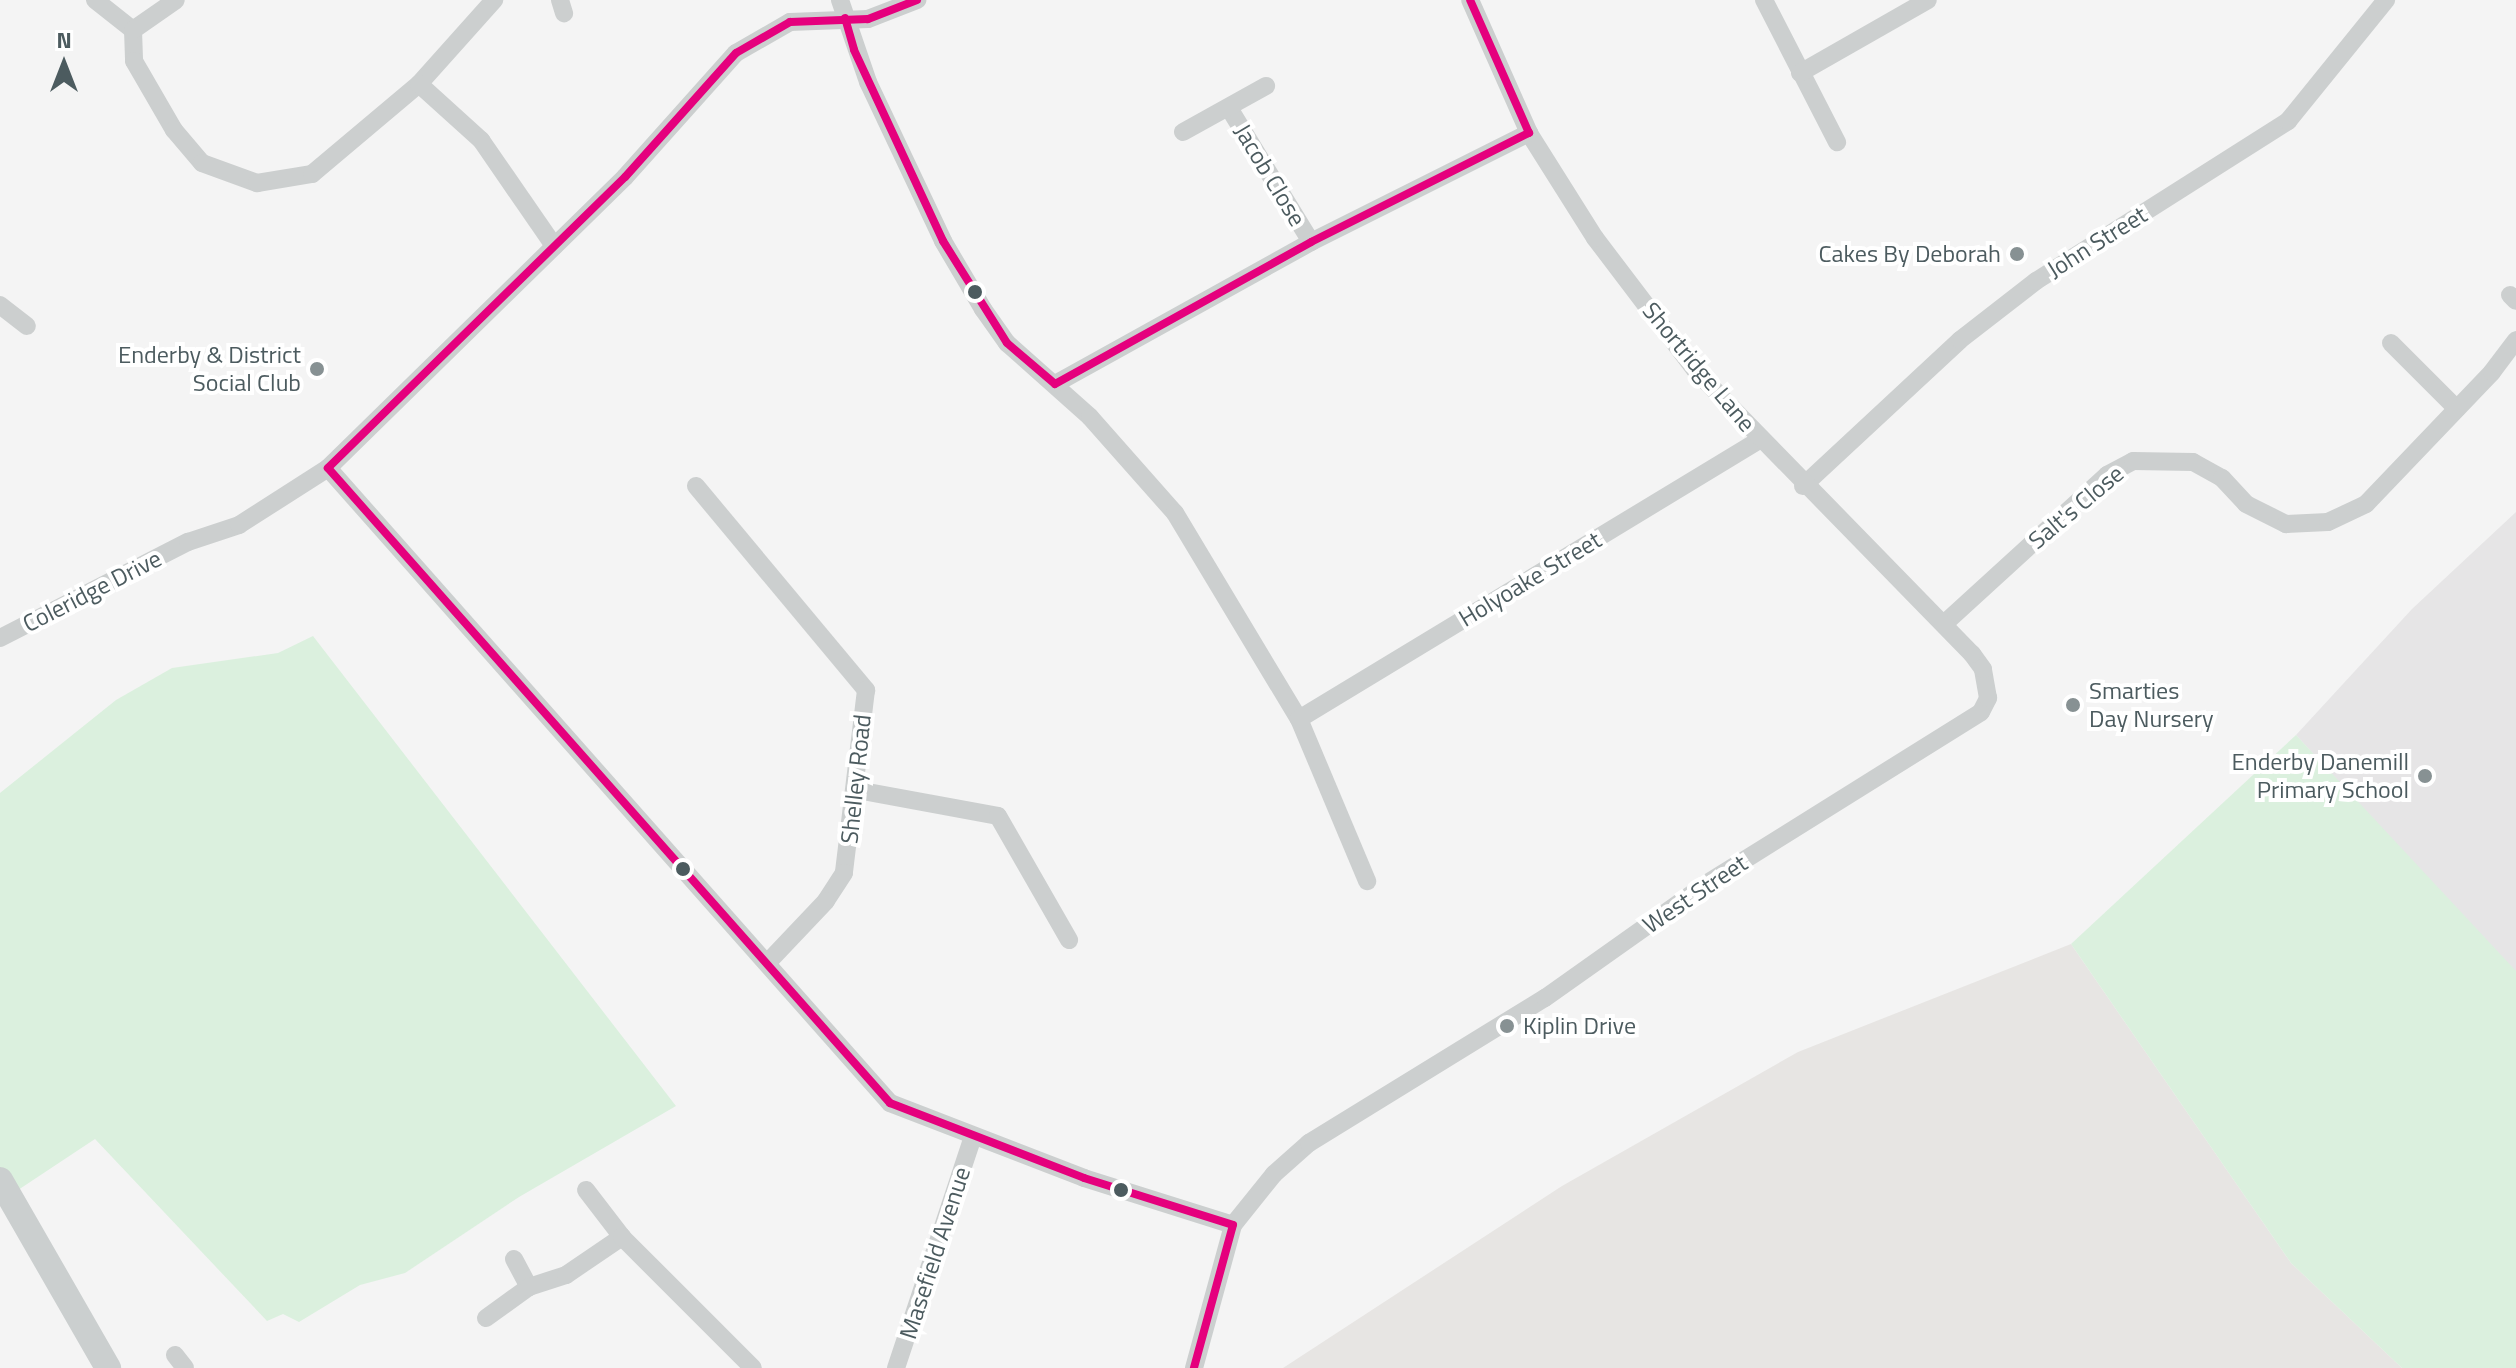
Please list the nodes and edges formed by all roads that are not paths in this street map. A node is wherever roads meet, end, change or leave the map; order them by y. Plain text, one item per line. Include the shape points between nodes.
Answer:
1 (95, 0) edge
2 (176, 0) edge
3 (494, 0) edge
4 (917, 0) edge
5 (1470, 0) edge
6 (1764, 0) edge
7 (1928, 0) edge
8 (2386, 0) edge
9 (843, 9) edge
10 (133, 30) junction
11 (1800, 73) junction
12 (419, 84) junction
13 (1266, 86) dead end
14 (1229, 108) junction
15 (1183, 132) dead end
16 (1529, 133) junction
17 (1837, 142) dead end
18 (1311, 242) junction
19 (554, 246) junction
20 (0, 305) edge
21 (27, 326) dead end
22 (2516, 340) edge
23 (2391, 343) dead end
24 (1055, 384) junction
25 (2457, 409) junction
26 (1761, 439) junction
27 (328, 468) junction
28 (696, 486) dead end
29 (1803, 486) junction
30 (1945, 623) junction
31 (0, 638) edge
32 (1989, 689) joint
33 (1299, 719) junction
34 (857, 790) junction
35 (1367, 881) dead end
36 (1069, 940) dead end
37 (769, 961) junction
38 (973, 1137) junction
39 (0, 1180) edge
40 (586, 1190) dead end
41 (1233, 1225) junction
42 (622, 1237) junction
43 (514, 1259) dead end
44 (529, 1287) junction
45 (486, 1318) dead end
46 (108, 1368) edge
47 (753, 1368) edge
48 (896, 1368) edge
49 (1194, 1368) edge

1 - 10 street
2 - 10 street
3 - 12 street
4 - 9 street, Coleridge Drive via 868,19
5 - 16 street, Shortridge Lane
6 - 11 street
7 - 11 street
8 - 29 street, John Street via 2288,121 2036,281 1960,340
9 - 19 street, Coleridge Drive via 790,22 736,53 625,177
9 - 24 street via 854,50 943,241 1007,343
10 - 12 street via 134,61 174,130 202,163 257,183 312,174
11 - 17 street
12 - 19 street via 481,140
13 - 14 street, Jacob Close
14 - 15 street, Jacob Close
14 - 18 street, Jacob Close
16 - 18 street
16 - 26 street, Shortridge Lane via 1595,238 1696,371
18 - 24 street
19 - 27 street, Coleridge Drive
20 - 21 street
22 - 25 street, Salt's Close
23 - 25 street
24 - 33 street via 1175,513
25 - 30 street, Salt's Close via 2366,504 2328,522 2286,524 2246,504 2222,478 2193,462 2133,461 2107,475
26 - 29 street, Shortridge Lane
26 - 33 street, Holyoake Street
27 - 31 street, Coleridge Drive via 239,525 188,542
27 - 37 street
28 - 34 street, Shelley Road via 866,690
29 - 30 street, Shortridge Lane
30 - 32 street, Shortridge Lane via 1983,669
32 - 41 street, West Street via 1981,712 1706,884 1545,998 1309,1143 1274,1174
33 - 35 street
34 - 36 street via 998,816
34 - 37 street, Shelley Road via 844,873 826,901
37 - 38 street via 890,1103
38 - 41 street
38 - 48 street, Masefield Avenue
39 - 46 street
40 - 42 street
41 - 49 street
42 - 44 street via 566,1275
42 - 47 street
43 - 44 street
44 - 45 street

